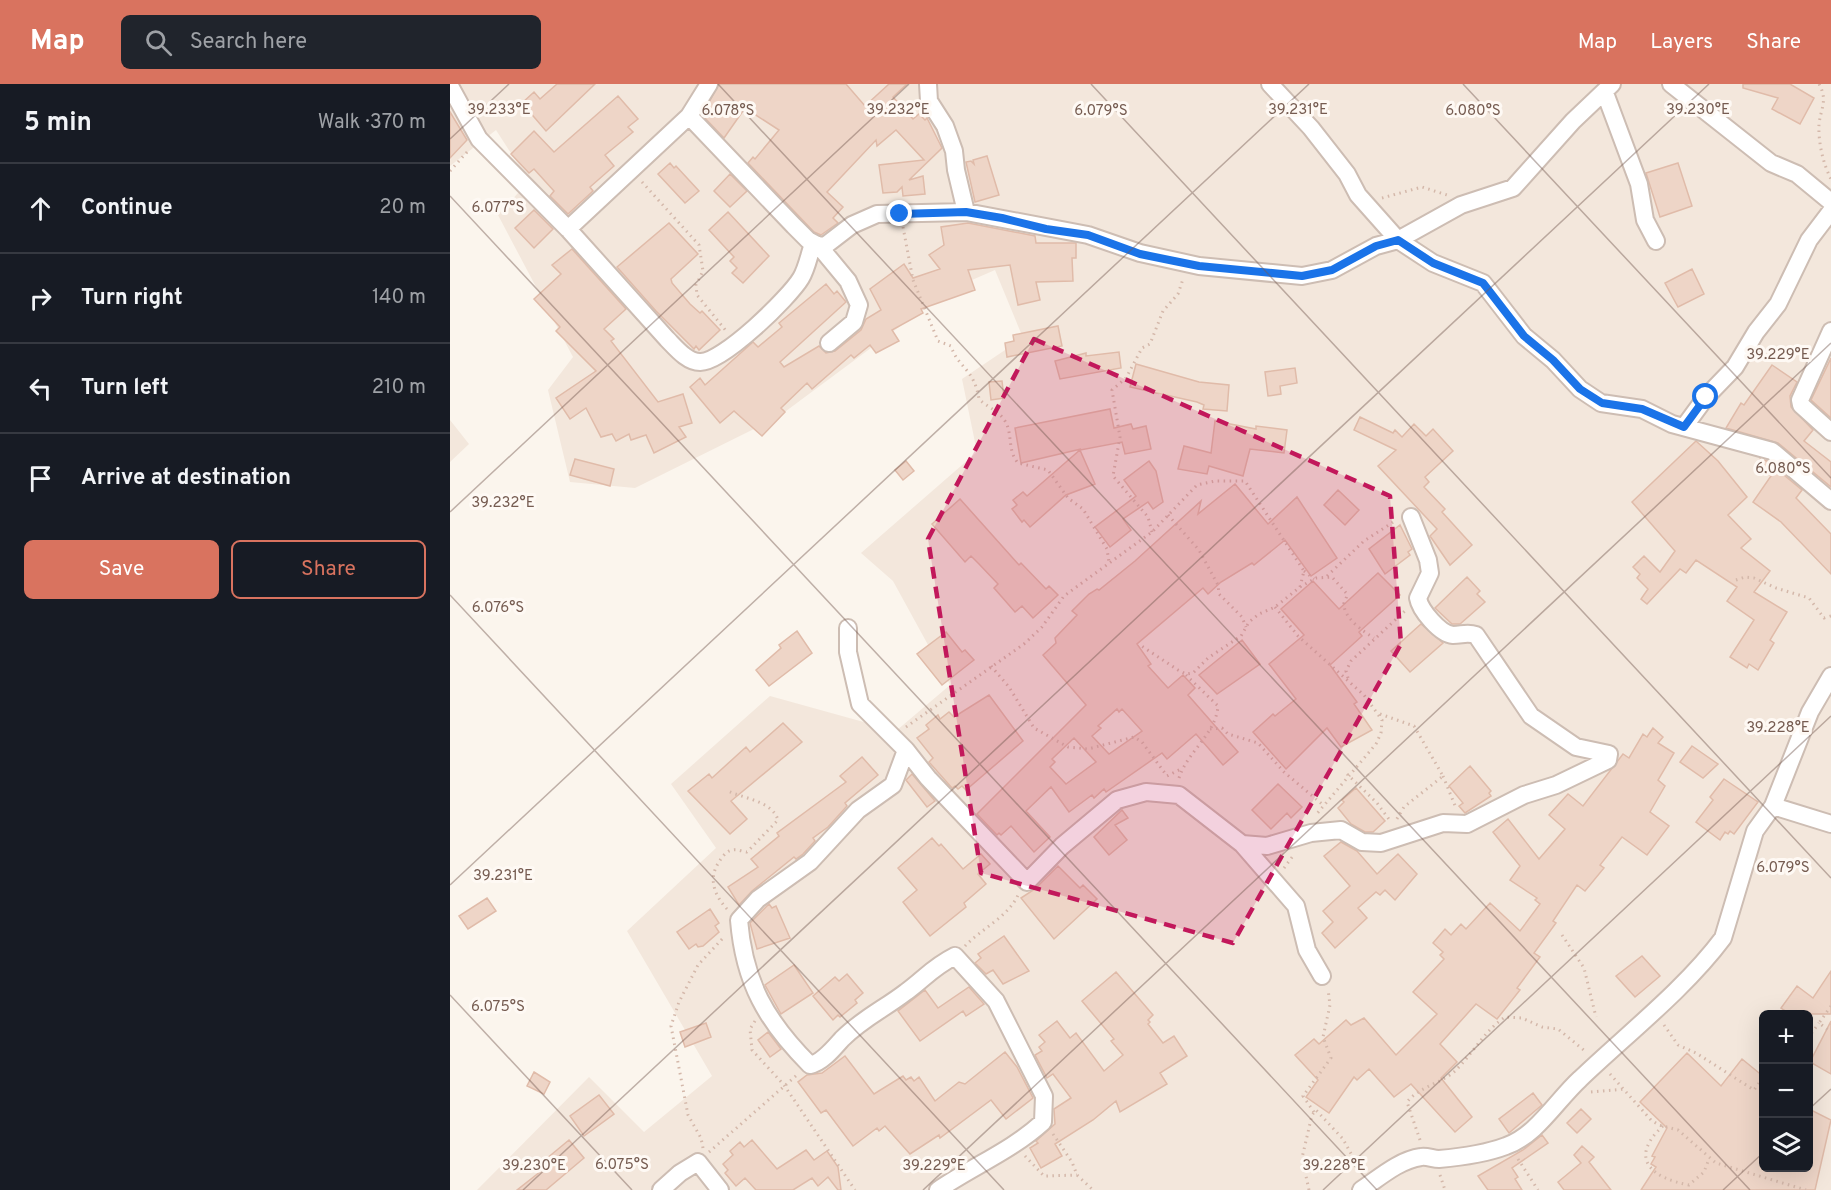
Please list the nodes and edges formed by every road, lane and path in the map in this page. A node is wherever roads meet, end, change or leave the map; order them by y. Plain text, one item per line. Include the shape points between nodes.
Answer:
1 (709, 84) edge
2 (928, 84) edge
3 (1270, 84) edge
4 (1671, 84) edge
5 (1819, 84) edge
6 (450, 86) edge
7 (1608, 88) edge
8 (689, 116) junction
9 (479, 139) junction
10 (638, 165) junction
11 (450, 171) edge
12 (1831, 179) edge
13 (1358, 195) junction
14 (1831, 202) edge
15 (1461, 205) junction
16 (1831, 211) edge
17 (966, 212) junction
18 (900, 214) junction
19 (568, 229) junction
20 (1398, 240) junction
21 (1656, 241) dead end
22 (816, 245) junction
23 (1192, 264) junction
24 (1831, 332) edge
25 (736, 342) junction
26 (829, 344) dead end
27 (1684, 427) junction
28 (1831, 432) edge
29 (1831, 501) edge
30 (1168, 515) junction
31 (1411, 517) joint
32 (1152, 532) junction
33 (1109, 562) junction
34 (1304, 571) junction
35 (1327, 576) junction
36 (1314, 579) junction
37 (1736, 580) dead end
38 (1300, 587) junction
39 (1418, 598) junction
40 (1275, 607) junction
41 (1831, 616) edge
42 (1246, 627) junction
43 (848, 628) dead end
44 (1374, 638) junction
45 (1140, 645) dead end
46 (991, 666) junction
47 (1186, 674) junction
48 (1831, 676) edge
49 (1349, 680) junction
50 (1380, 714) junction
51 (1209, 729) junction
52 (891, 738) junction
53 (906, 750) junction
54 (1183, 768) junction
55 (1347, 774) junction
56 (1443, 776) junction
57 (728, 791) dead end
58 (1179, 795) junction
59 (1323, 805) junction
60 (1773, 806) junction
61 (1460, 824) junction
62 (1831, 824) edge
63 (1305, 834) junction
64 (1242, 844) junction
65 (1274, 881) junction
66 (1027, 882) junction
67 (739, 922) junction
68 (1562, 935) dead end
69 (955, 956) junction
70 (1322, 976) joint
71 (762, 1005) junction
72 (1831, 1006) edge
73 (1653, 1011) junction
74 (1596, 1017) dead end
75 (1820, 1023) junction
76 (1831, 1032) edge
77 (1813, 1033) edge
78 (1599, 1062) junction
79 (810, 1065) junction
80 (1759, 1083) edge
81 (784, 1085) junction
82 (1625, 1089) junction
83 (1587, 1093) dead end
84 (1314, 1112) junction
85 (1043, 1122) junction
86 (1663, 1126) junction
87 (1508, 1146) junction
88 (1011, 1147) junction
89 (1422, 1157) junction
90 (1709, 1159) junction
91 (1077, 1175) junction
92 (1367, 1186) edge
93 (661, 1190) edge
94 (720, 1190) edge
95 (855, 1190) edge
96 (938, 1190) edge
97 (1093, 1190) edge
98 (1309, 1190) edge
99 (1538, 1190) edge
100 (1806, 1190) edge

1 - 8 street
2 - 17 street via 929,101 945,126 954,151
3 - 13 street via 1311,128 1347,174
4 - 14 street via 1771,163 1797,174
5 - 12 path via 1825,98 1819,128 1824,164
6 - 9 street
7 - 15 street via 1513,188
7 - 21 street via 1639,184 1645,220
8 - 10 street
8 - 22 street
9 - 11 path
9 - 19 street
10 - 19 street
10 - 25 path via 641,180 699,245 702,271 696,285 697,295
13 - 15 path via 1383,198 1422,186 1441,191
13 - 20 street
15 - 20 street
16 - 27 street via 1809,240 1778,304 1735,367
17 - 18 street
17 - 23 street via 1088,235 1140,254
18 - 22 street via 877,214 826,245
18 - 33 path via 913,280 938,341 951,346 970,371 979,399 1005,421 1014,458 1022,465 1048,470 1068,498 1083,509 1107,549
19 - 25 street via 684,355 701,363 712,361
20 - 23 street via 1376,246 1332,270 1302,276
20 - 27 street via 1433,263 1483,283 1524,336 1580,389 1602,403 1642,409
22 - 25 street via 800,279
22 - 26 street via 848,281 860,305 854,322
23 - 32 path via 1178,294 1163,311 1149,344 1142,348 1126,378 1112,390 1120,438 1113,476 1148,517
24 - 28 street via 1800,400
27 - 29 street via 1772,451
30 - 32 path
30 - 34 path via 1197,485 1245,481
30 - 42 path via 1199,550 1219,594 1242,616
31 - 35 path via 1402,517 1381,528
31 - 39 street via 1430,573
32 - 33 path
33 - 46 path via 1064,596 1024,644
34 - 36 path
34 - 38 path
35 - 36 path
35 - 44 path via 1347,594 1344,603 1348,615
36 - 38 path
37 - 41 path via 1754,578 1809,598 1824,618
38 - 40 path
39 - 44 path
39 - 61 street via 1422,609 1443,631 1451,635 1476,635 1531,717 1576,747 1611,756 1556,785
40 - 42 path via 1259,614
40 - 49 path via 1298,636
42 - 47 path via 1241,636 1192,674
43 - 52 street via 860,704
44 - 49 path via 1351,661 1346,671
45 - 47 path
46 - 52 path
46 - 54 path via 1034,728 1068,747 1088,749 1134,737 1167,777
47 - 51 path via 1218,706 1217,719
48 - 60 street via 1810,712
49 - 50 path
50 - 55 path via 1383,724 1376,744
50 - 56 path via 1414,726
51 - 54 path
51 - 59 path via 1222,729 1258,743 1284,772
52 - 53 street
53 - 66 street
53 - 67 street via 893,785 858,810 810,862 758,899
54 - 58 path
55 - 56 path via 1377,803 1393,826 1404,807
55 - 59 path
56 - 61 path
57 - 67 path via 765,804 776,812 778,820 747,852 729,851 715,868 712,880 716,894
58 - 64 street
58 - 66 street via 1146,792 1118,800 1062,846
59 - 63 path
60 - 62 street
60 - 73 street via 1749,846 1723,938
61 - 63 street via 1443,823 1381,843 1362,842 1341,830
63 - 64 street via 1267,846
63 - 65 path
64 - 65 street
65 - 70 street via 1296,906 1307,950
66 - 69 path via 1014,903
67 - 71 street via 742,957
67 - 81 path via 698,966 671,1026 688,1114 701,1138 704,1156
68 - 74 path via 1584,968
69 - 79 street via 932,968 906,992 860,1021 831,1051
69 - 85 street via 996,1001 1044,1096
70 - 84 path via 1330,1005 1323,1037 1332,1058 1303,1096
71 - 79 street
71 - 81 path via 750,1029 750,1044 765,1067
72 - 75 path
73 - 78 street
73 - 80 path via 1678,1045 1754,1090
75 - 76 path
75 - 77 path
78 - 82 path
78 - 87 street via 1535,1126
78 - 89 path via 1558,1029 1505,1017 1454,1071 1407,1102
79 - 81 path
81 - 95 path
82 - 83 path
82 - 86 path via 1651,1120
84 - 92 path via 1319,1112 1343,1139
84 - 98 path via 1302,1158
85 - 88 street
85 - 91 path via 1060,1142
86 - 90 path via 1678,1130
86 - 90 path via 1644,1152 1650,1168 1689,1185 1704,1172
87 - 89 street via 1472,1156
87 - 99 path
88 - 91 path via 1044,1176
88 - 96 street
89 - 92 street via 1388,1171
90 - 100 path
91 - 97 path
93 - 94 street via 698,1162

